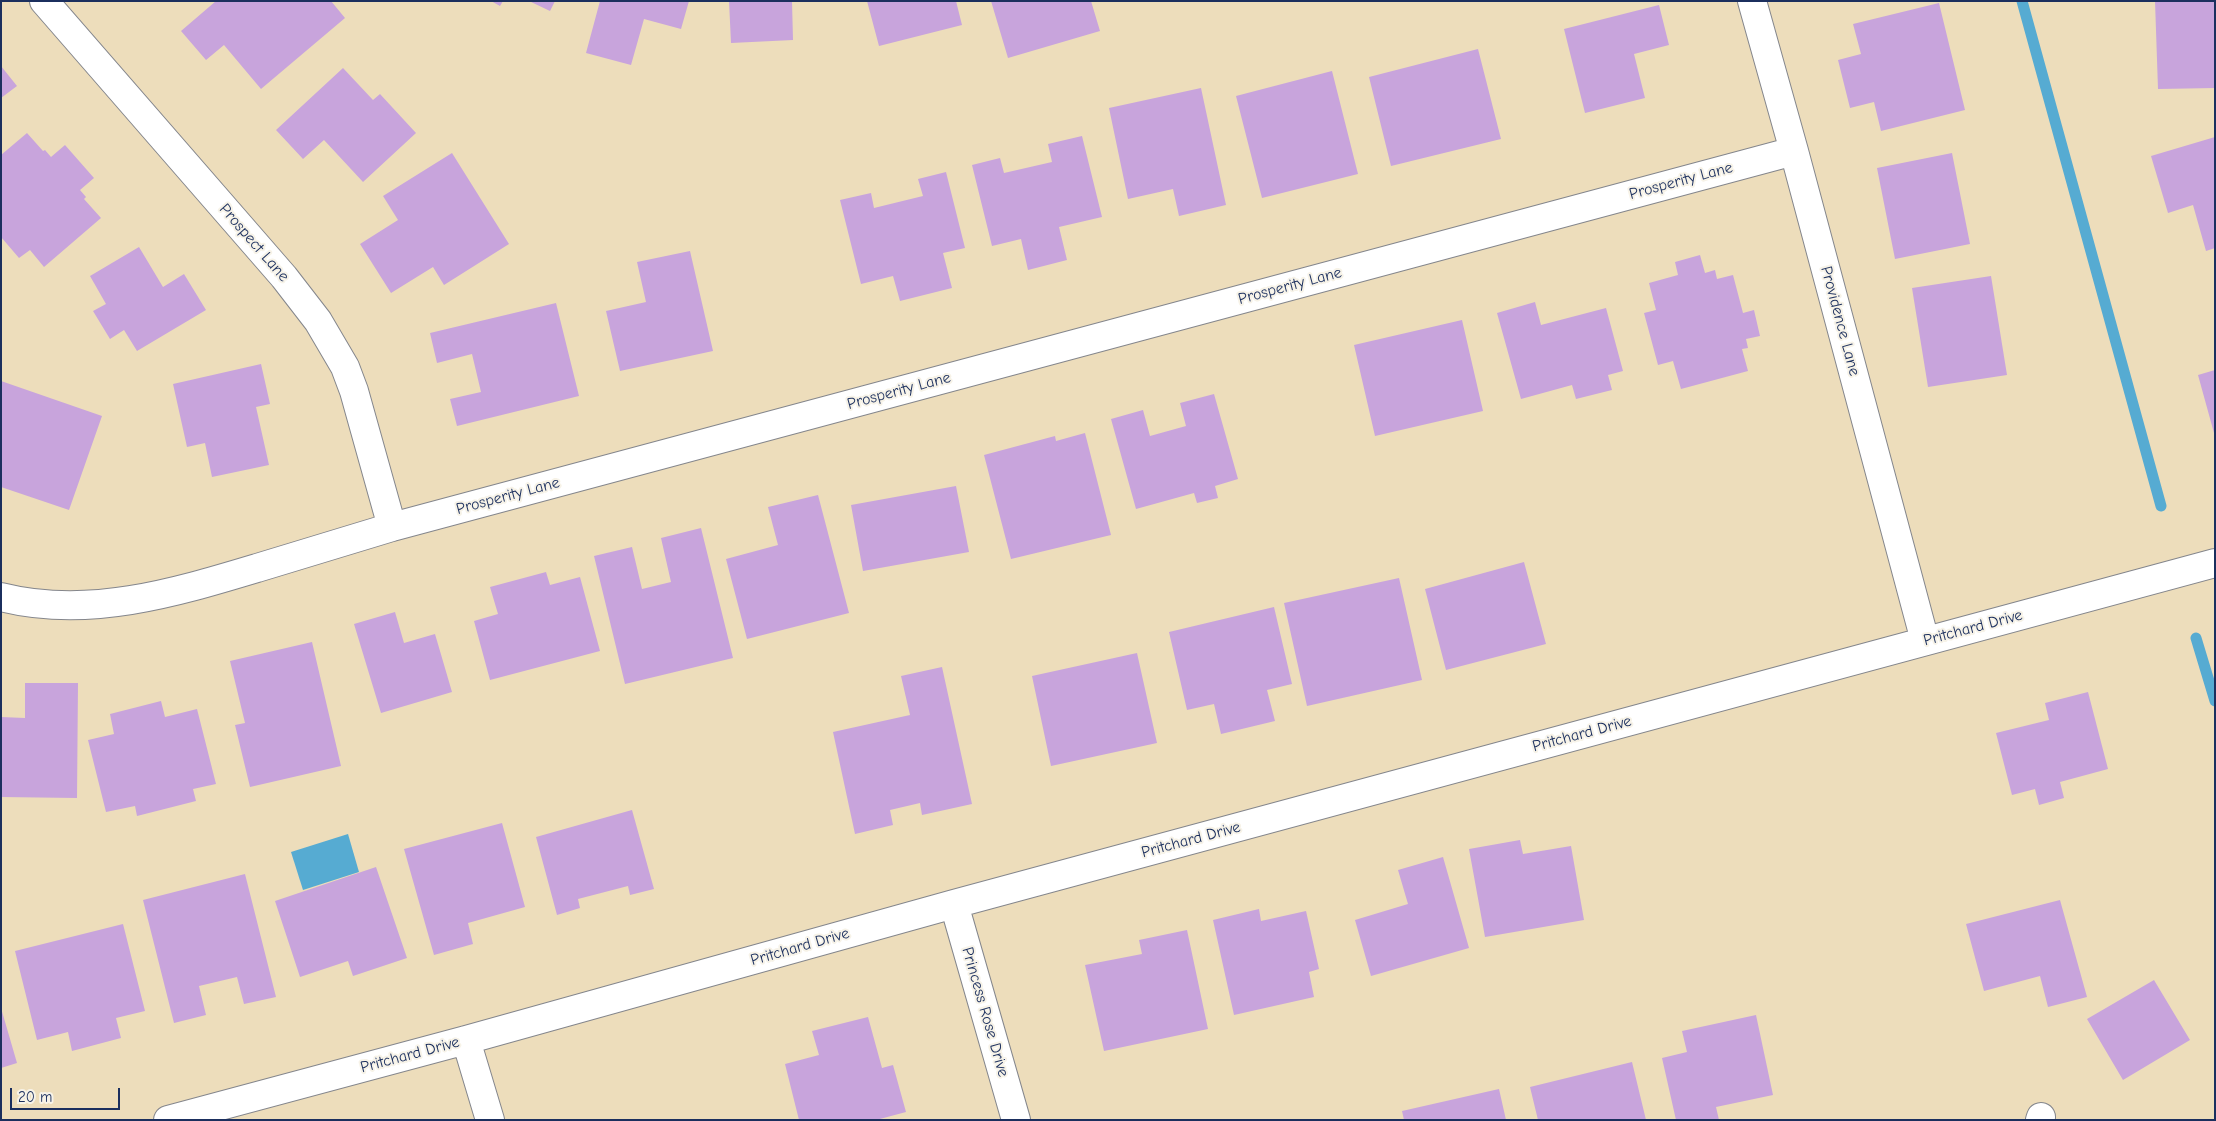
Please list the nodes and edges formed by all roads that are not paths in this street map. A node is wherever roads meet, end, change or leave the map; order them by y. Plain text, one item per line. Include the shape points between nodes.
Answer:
1 (44, 1) edge
2 (1752, 1) edge
3 (1794, 151) junction
4 (392, 527) junction
5 (2215, 563) edge
6 (1, 597) edge
7 (1925, 641) junction
8 (954, 904) junction
9 (466, 1040) junction
10 (168, 1120) edge
11 (490, 1120) edge
12 (1016, 1120) edge

1 - 4 street, Prospect Lane via 284,277 318,321 354,392
2 - 3 street, Providence Lane
3 - 4 street, Prosperity Lane
3 - 7 street, Providence Lane
4 - 6 street, Prosperity Lane via 186,589 144,598 71,606 34,604
5 - 7 street, Pritchard Drive
7 - 8 street, Pritchard Drive
8 - 9 street, Pritchard Drive
8 - 12 street, Princess Rose Drive
9 - 10 street, Pritchard Drive
9 - 11 street

